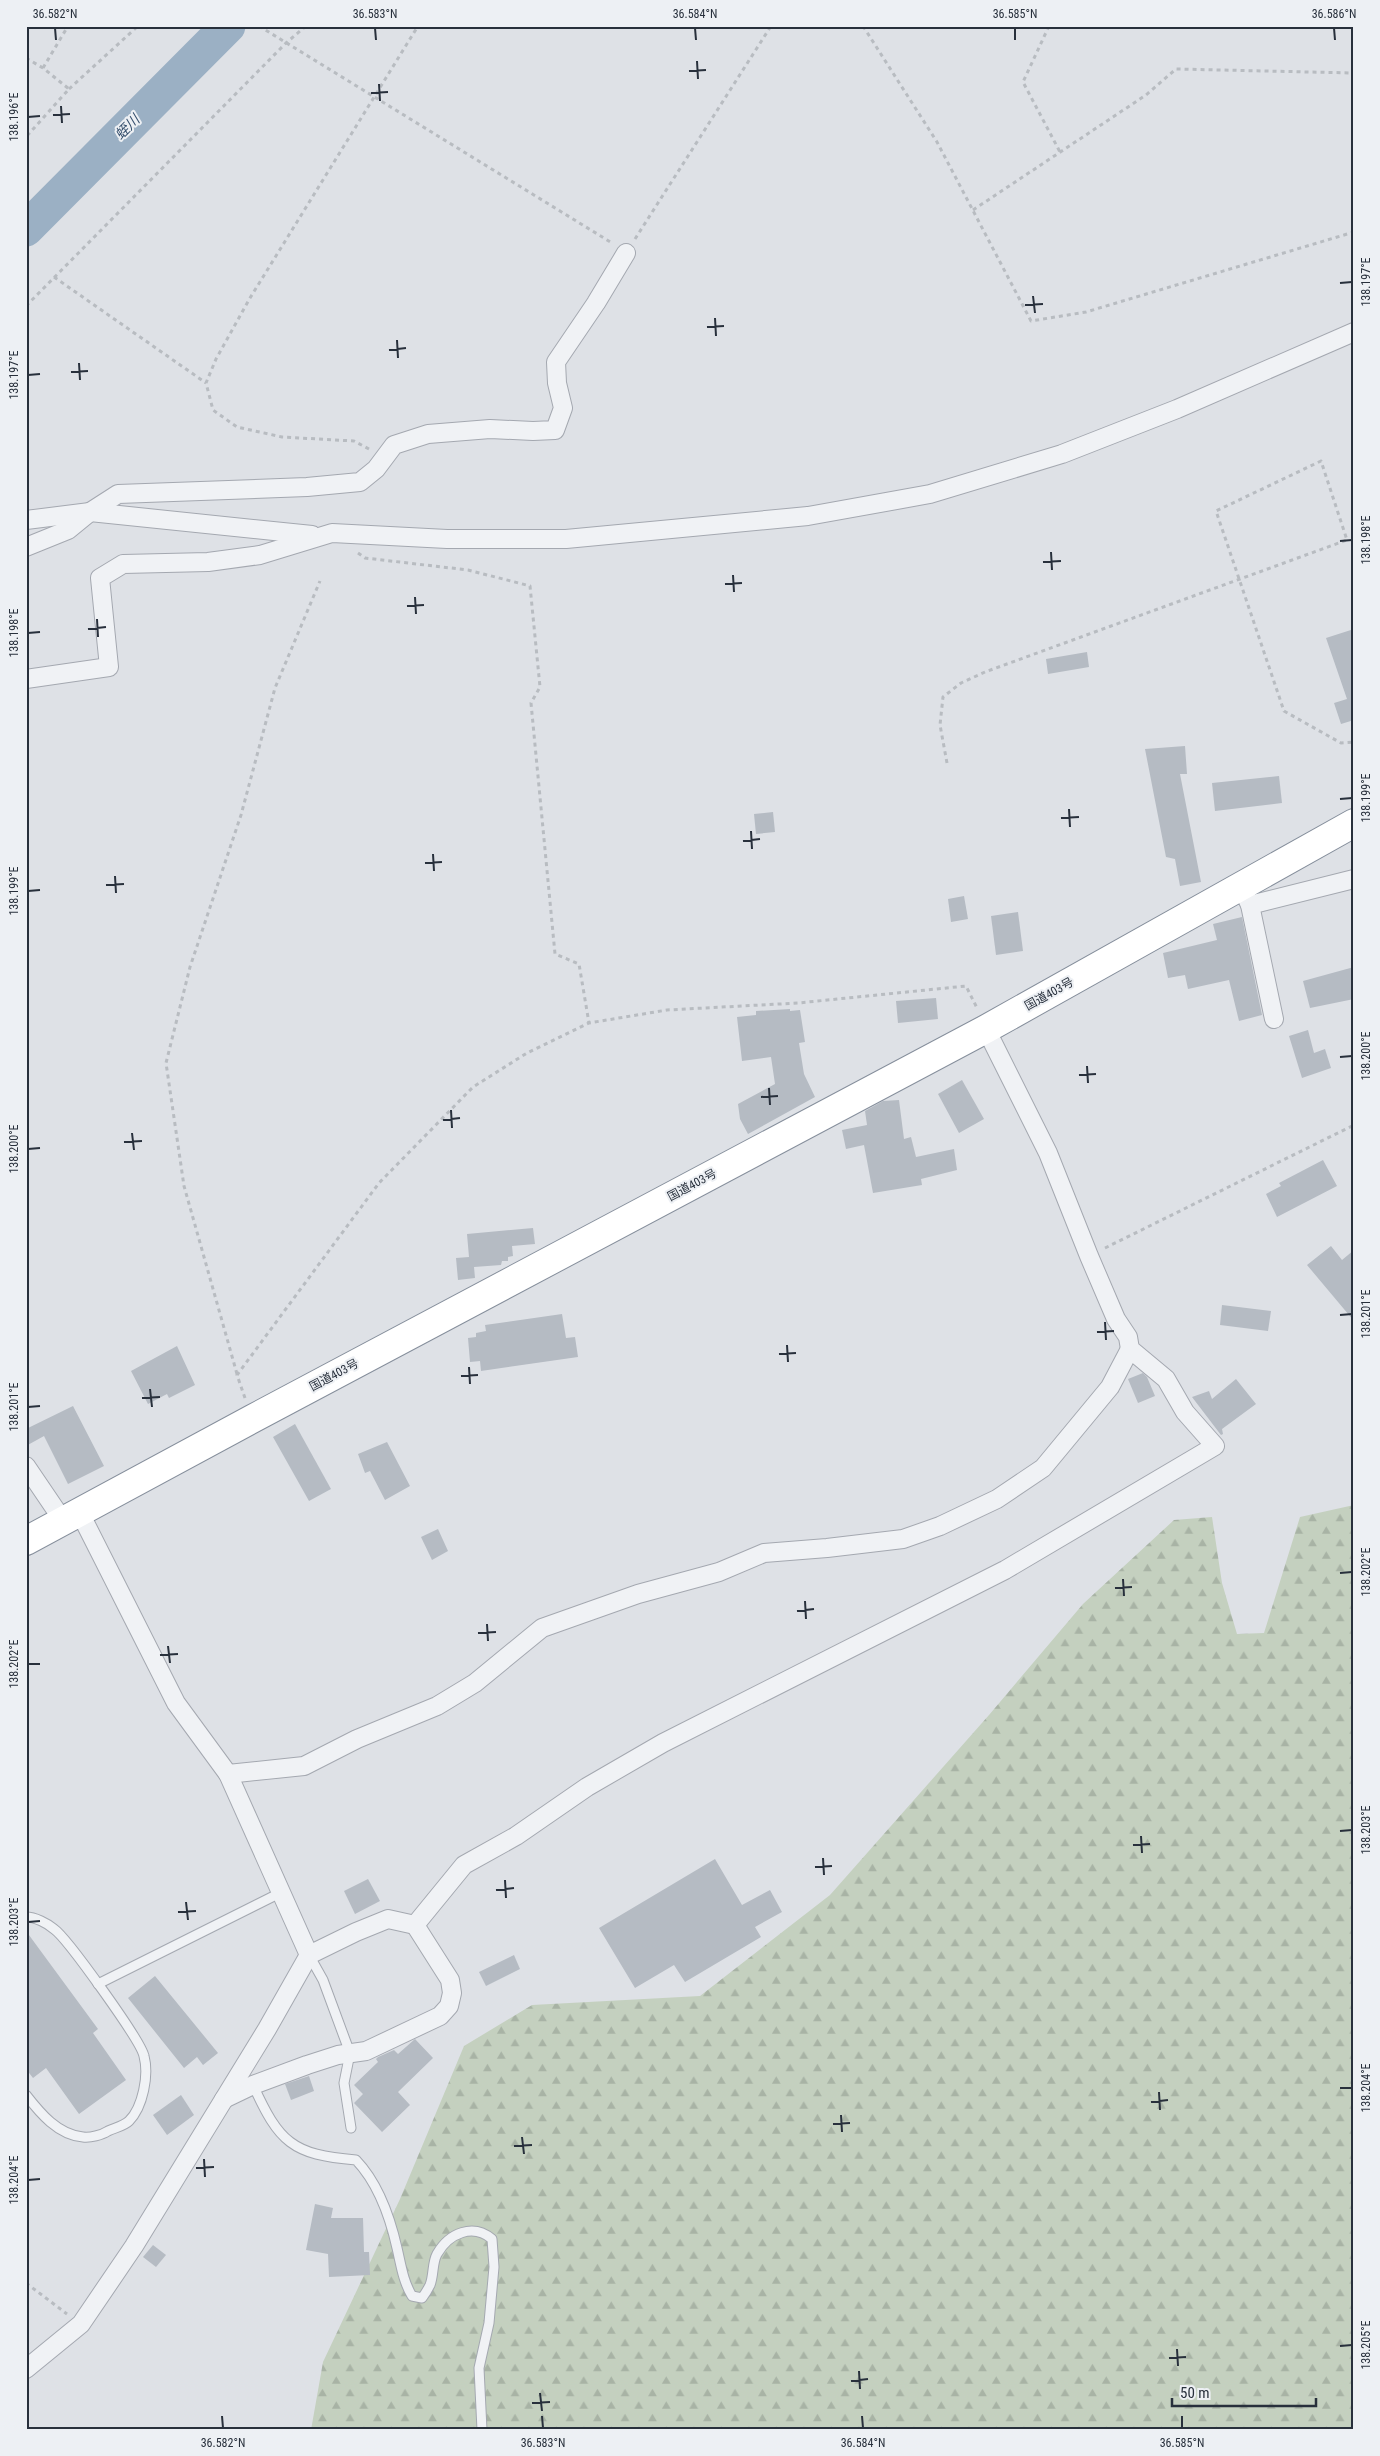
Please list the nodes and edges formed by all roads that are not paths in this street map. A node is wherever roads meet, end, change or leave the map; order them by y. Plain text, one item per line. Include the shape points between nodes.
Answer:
1 (626, 253) road end
2 (1354, 332) edge
3 (90, 512) junction
4 (26, 520) edge
5 (326, 534) junction
6 (26, 547) edge
7 (26, 679) edge
8 (1354, 823) edge
9 (1354, 879) edge
10 (1246, 895) junction
11 (1274, 1019) dead end
12 (986, 1029) junction
13 (1130, 1349) junction
14 (26, 1466) edge
15 (72, 1517) junction
16 (26, 1541) edge
17 (228, 1774) junction
18 (282, 1892) junction
19 (26, 1918) edge
20 (415, 1925) junction
21 (309, 1956) junction
22 (98, 1984) junction
23 (350, 2053) junction
24 (253, 2085) junction
25 (26, 2095) edge
26 (224, 2099) junction
27 (351, 2128) dead end
28 (26, 2369) edge
29 (482, 2430) edge

1 - 3 street via 556,362 563,408 555,430 490,429 428,434 394,445 376,469 360,482 118,494
2 - 5 street via 1177,409 1062,454 930,494 808,516 566,539
3 - 4 street
3 - 5 street
3 - 6 street via 68,530
5 - 7 street via 260,556 208,562 123,564 100,578 109,667
8 - 10 highway, 国道403号
9 - 10 street
10 - 11 street
10 - 12 highway, 国道403号
12 - 13 street via 1048,1153 1116,1319 1128,1337
12 - 15 highway, 国道403号
13 - 17 street via 1110,1386 1043,1468 997,1499 940,1526 903,1539 764,1553 719,1572 638,1594 542,1628 475,1683 437,1706 304,1766
13 - 20 street via 1166,1379 1185,1412 1215,1446 1005,1570 663,1743 587,1787 516,1836 464,1866
14 - 15 street
15 - 16 highway, 国道403号
15 - 17 street via 176,1703
17 - 18 street
18 - 21 street
18 - 22 lane
19 - 22 lane via 32,1917 55,1929
20 - 21 street via 388,1919
20 - 23 street via 450,1980 449,2006 440,2016 405,2034 366,2051
21 - 23 lane via 324,1980
21 - 26 street
22 - 25 lane via 144,2056 140,2104 128,2122 103,2134 83,2137 62,2131 39,2112
23 - 24 street
23 - 27 lane via 344,2082
24 - 26 street
24 - 29 lane via 278,2131 290,2144 328,2158 356,2160 368,2173 391,2224 405,2285 412,2296 422,2298 430,2285 436,2255 451,2238 470,2229 484,2232 492,2239 494,2268 490,2314 479,2368
26 - 28 street via 134,2246 80,2324

